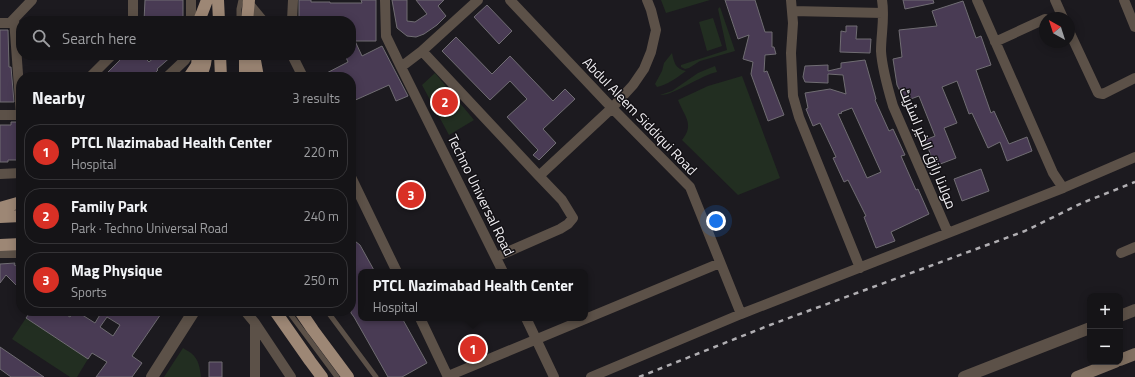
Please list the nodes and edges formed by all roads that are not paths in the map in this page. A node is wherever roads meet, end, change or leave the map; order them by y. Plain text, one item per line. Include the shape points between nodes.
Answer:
1 (32, 0) edge
2 (133, 0) edge
3 (191, 0) edge
4 (207, 0) edge
5 (212, 0) edge
6 (218, 0) edge
7 (237, 0) edge
8 (293, 0) edge
9 (385, 0) edge
10 (478, 0) edge
11 (510, 0) edge
12 (647, 0) edge
13 (791, 0) edge
14 (882, 0) edge
15 (977, 0) edge
16 (1055, 0) edge
17 (1127, 1) edge
18 (245, 3) edge
19 (792, 11) junction
20 (1061, 12) edge
21 (883, 13) junction
22 (17, 16) edge
23 (133, 16) edge
24 (191, 16) edge
25 (201, 16) edge
26 (209, 16) edge
27 (219, 16) edge
28 (241, 16) edge
29 (246, 16) edge
30 (259, 16) edge
31 (292, 16) edge
32 (14, 19) joint
33 (0, 23) edge
34 (1039, 23) edge
35 (1135, 27) edge
36 (995, 42) junction
37 (1075, 43) edge
38 (16, 46) edge
39 (422, 51) junction
40 (17, 60) edge
41 (107, 60) edge
42 (185, 60) edge
43 (198, 60) edge
44 (205, 60) edge
45 (220, 60) edge
46 (240, 60) edge
47 (245, 60) edge
48 (255, 60) edge
49 (294, 60) edge
50 (402, 67) junction
51 (18, 72) edge
52 (95, 72) edge
53 (172, 72) edge
54 (192, 72) edge
55 (203, 72) edge
56 (221, 72) edge
57 (242, 72) edge
58 (242, 72) edge
59 (257, 72) edge
60 (300, 72) edge
61 (1135, 78) edge
62 (612, 108) junction
63 (0, 115) edge
64 (16, 115) edge
65 (1135, 157) edge
66 (16, 173) edge
67 (0, 174) edge
68 (539, 176) junction
69 (356, 187) edge
70 (1063, 188) junction
71 (16, 203) edge
72 (0, 208) edge
73 (16, 216) edge
74 (0, 217) edge
75 (948, 233) junction
76 (16, 244) edge
77 (0, 245) edge
78 (1135, 247) edge
79 (0, 253) edge
80 (16, 253) edge
81 (1121, 253) dead end
82 (496, 257) junction
83 (720, 263) junction
84 (860, 268) junction
85 (396, 269) edge
86 (502, 269) edge
87 (1135, 310) edge
88 (741, 314) junction
89 (1123, 315) edge
90 (191, 316) edge
91 (249, 316) edge
92 (278, 316) edge
93 (292, 316) edge
94 (303, 316) edge
95 (311, 316) edge
96 (331, 316) edge
97 (588, 318) edge
98 (421, 321) edge
99 (527, 321) edge
100 (581, 321) edge
101 (255, 323) junction
102 (1087, 329) edge
103 (312, 330) junction
104 (536, 340) junction
105 (1135, 354) edge
106 (1123, 359) edge
107 (1110, 365) edge
108 (1098, 373) edge
109 (152, 377) edge
110 (255, 377) edge
111 (291, 377) edge
112 (322, 377) edge
113 (337, 377) edge
114 (348, 377) edge
115 (376, 377) edge
116 (448, 377) edge
117 (554, 377) edge
118 (591, 377) edge
119 (964, 377) edge
120 (1077, 377) edge

1 - 22 street
2 - 23 street
3 - 24 street
4 - 25 main road
5 - 26 main road
6 - 27 main road
7 - 18 lane
8 - 31 street
9 - 50 street, Techno Universal Road via 386,36
10 - 39 street
11 - 62 street, Abdul Aleem Siddiqui Road
12 - 62 street via 656,30 651,52 633,85
13 - 19 street
14 - 21 street, مولانا رازق الخیر اسٹریٹ
15 - 36 street
16 - 20 street
17 - 35 street
18 - 28 lane
18 - 29 main road
18 - 30 street
19 - 21 street
19 - 84 street via 793,96 799,117
21 - 75 street, مولانا رازق الخیر اسٹریٹ via 881,51 888,88
32 - 33 street via 10,23
32 - 38 street
34 - 36 street
36 - 70 street via 1053,173
37 - 61 street via 1098,93 1103,94
39 - 50 street
39 - 68 street
40 - 51 street
41 - 52 street
42 - 53 street
43 - 54 main road
44 - 55 main road
45 - 56 main road
46 - 57 lane
47 - 58 main road
48 - 59 main road
49 - 60 street
50 - 82 street, Techno Universal Road
62 - 68 street
62 - 83 street, Abdul Aleem Siddiqui Road via 690,187
63 - 64 street
65 - 70 street
66 - 67 street
68 - 82 street via 562,200 573,218 560,229
69 - 85 street
70 - 75 street
71 - 72 main road
73 - 74 main road
75 - 84 street
76 - 77 main road
78 - 81 street
79 - 80 street
82 - 86 street, Techno Universal Road
83 - 88 street, Abdul Aleem Siddiqui Road
83 - 97 street
84 - 88 street
87 - 89 street
88 - 118 street
90 - 109 street
91 - 101 street
92 - 112 main road
93 - 113 lane
94 - 103 main road
95 - 103 main road
96 - 115 lane
98 - 116 street
99 - 104 street
100 - 104 street
101 - 110 street
101 - 111 street
102 - 119 street
103 - 114 main road
104 - 116 street
104 - 117 street
105 - 106 main road
107 - 108 main road
108 - 120 main road

